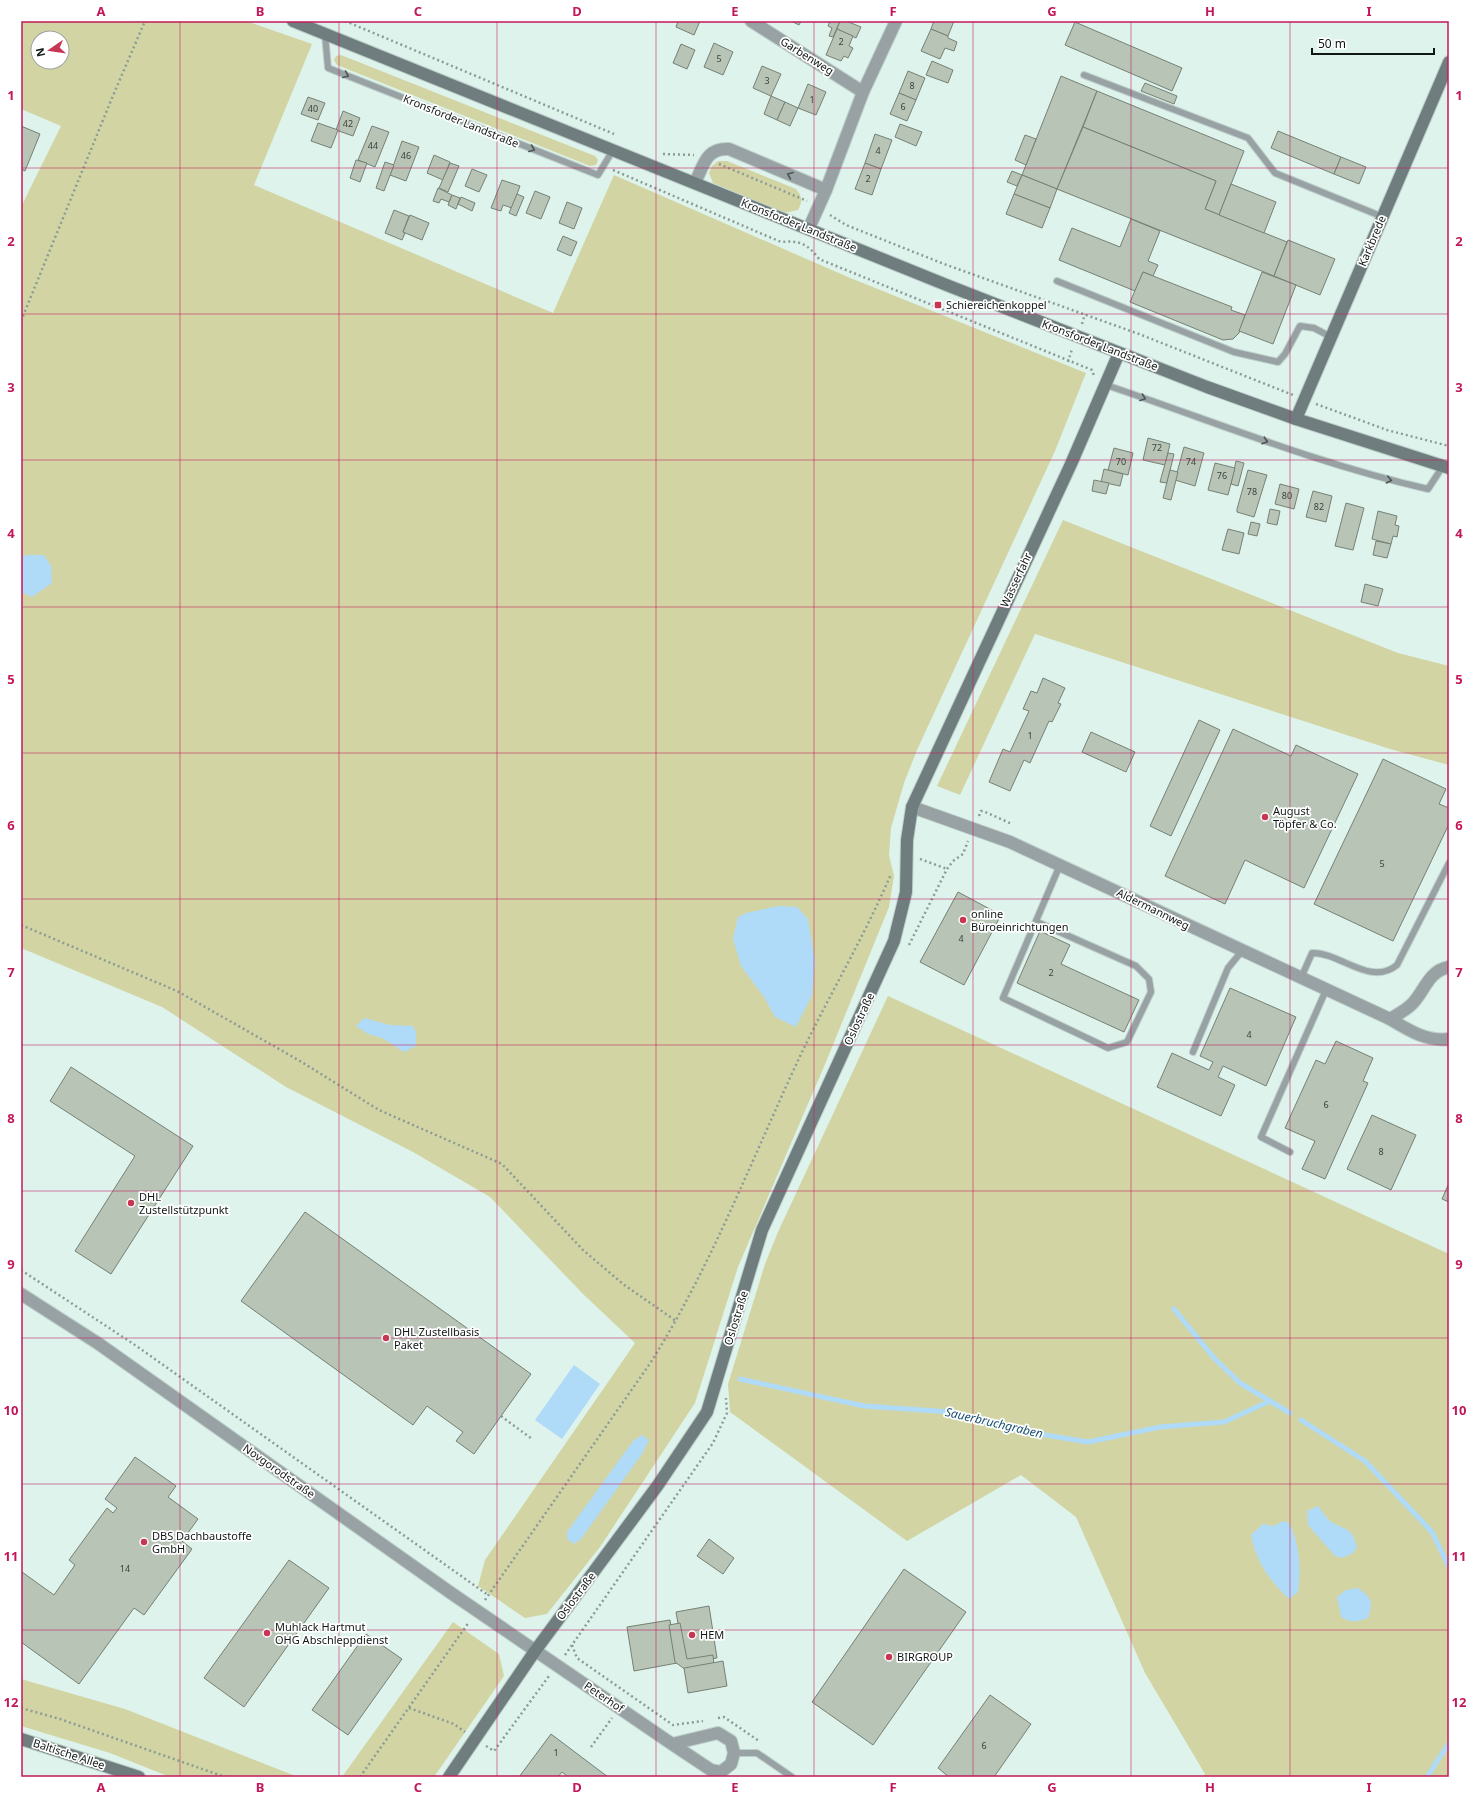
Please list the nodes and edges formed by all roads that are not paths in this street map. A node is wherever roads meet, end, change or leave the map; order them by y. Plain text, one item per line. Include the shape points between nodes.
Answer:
1 (293, 21) edge
2 (750, 21) edge
3 (896, 21) edge
4 (325, 34) junction
5 (1449, 62) edge
6 (1084, 75) dead end
7 (864, 92) junction
8 (613, 150) junction
9 (695, 183) junction
10 (826, 190) junction
11 (1382, 218) junction
12 (809, 228) junction
13 (1057, 281) dead end
14 (1331, 337) junction
15 (1119, 353) junction
16 (1101, 383) junction
17 (1296, 419) junction
18 (1446, 467) edge
19 (912, 807) junction
20 (1449, 863) edge
21 (1060, 865) junction
22 (1037, 922) junction
23 (1242, 951) junction
24 (1449, 967) edge
25 (1300, 978) junction
26 (1326, 990) junction
27 (1390, 1019) junction
28 (1449, 1039) edge
29 (1193, 1052) dead end
30 (1290, 1152) dead end
31 (21, 1294) edge
32 (535, 1651) junction
33 (21, 1739) edge
34 (672, 1744) junction
35 (734, 1753) junction
36 (139, 1777) edge
37 (449, 1777) edge
38 (792, 1777) edge

1 - 4 street, Kronsforder Landstraße
2 - 7 street, Garbenweg
3 - 7 street
4 - 8 street, Kronsforder Landstraße
4 -> 8 lane, Kronsforder Landstraße via 328,68 598,175
5 - 11 street, Karkbrede
6 - 11 lane via 1248,138 1275,173
7 - 10 street
8 - 9 street, Kronsforder Landstraße
10 -> 9 street via 729,150 719,149 706,159
9 - 12 street, Kronsforder Landstraße
10 - 12 street
11 - 14 street, Karkbrede
12 - 15 street, Kronsforder Landstraße
13 - 14 lane via 1234,352 1278,362 1300,326 1314,328
14 - 17 street, Karkbrede
15 - 16 street, Wasserfahr
15 - 17 street, Kronsforder Landstraße
16 -> 18 lane, Kronsforder Landstraße via 1244,434 1380,478 1428,489
16 - 19 street, Wasserfahr
17 - 18 street, Kronsforder Landstraße
19 - 21 street, Aldermannweg via 1010,842
19 - 32 street, Oslostraße via 906,892 894,941 762,1230 707,1412 658,1486
20 - 25 lane via 1397,965 1378,974 1312,953
21 - 22 lane
21 - 23 street, Aldermannweg
22 - 22 lane via 1003,998 1108,1048 1127,1042 1151,992 1149,979 1136,966
23 - 25 street, Aldermannweg
23 - 29 lane via 1228,968
24 - 27 street via 1434,973 1411,1006
25 - 26 street, Aldermannweg
26 - 27 street, Aldermannweg
26 - 30 lane via 1261,1137
27 - 28 street, Aldermannweg via 1410,1032 1443,1040
31 - 32 street, Novgorodstraße via 99,1344
32 - 34 street, Peterhof
32 - 37 street, Oslostraße
33 - 36 street, Baltische Allee
34 - 35 street via 718,1733 731,1741
34 - 35 street, Peterhof via 711,1770 720,1772 732,1764
35 - 38 lane via 757,1753

